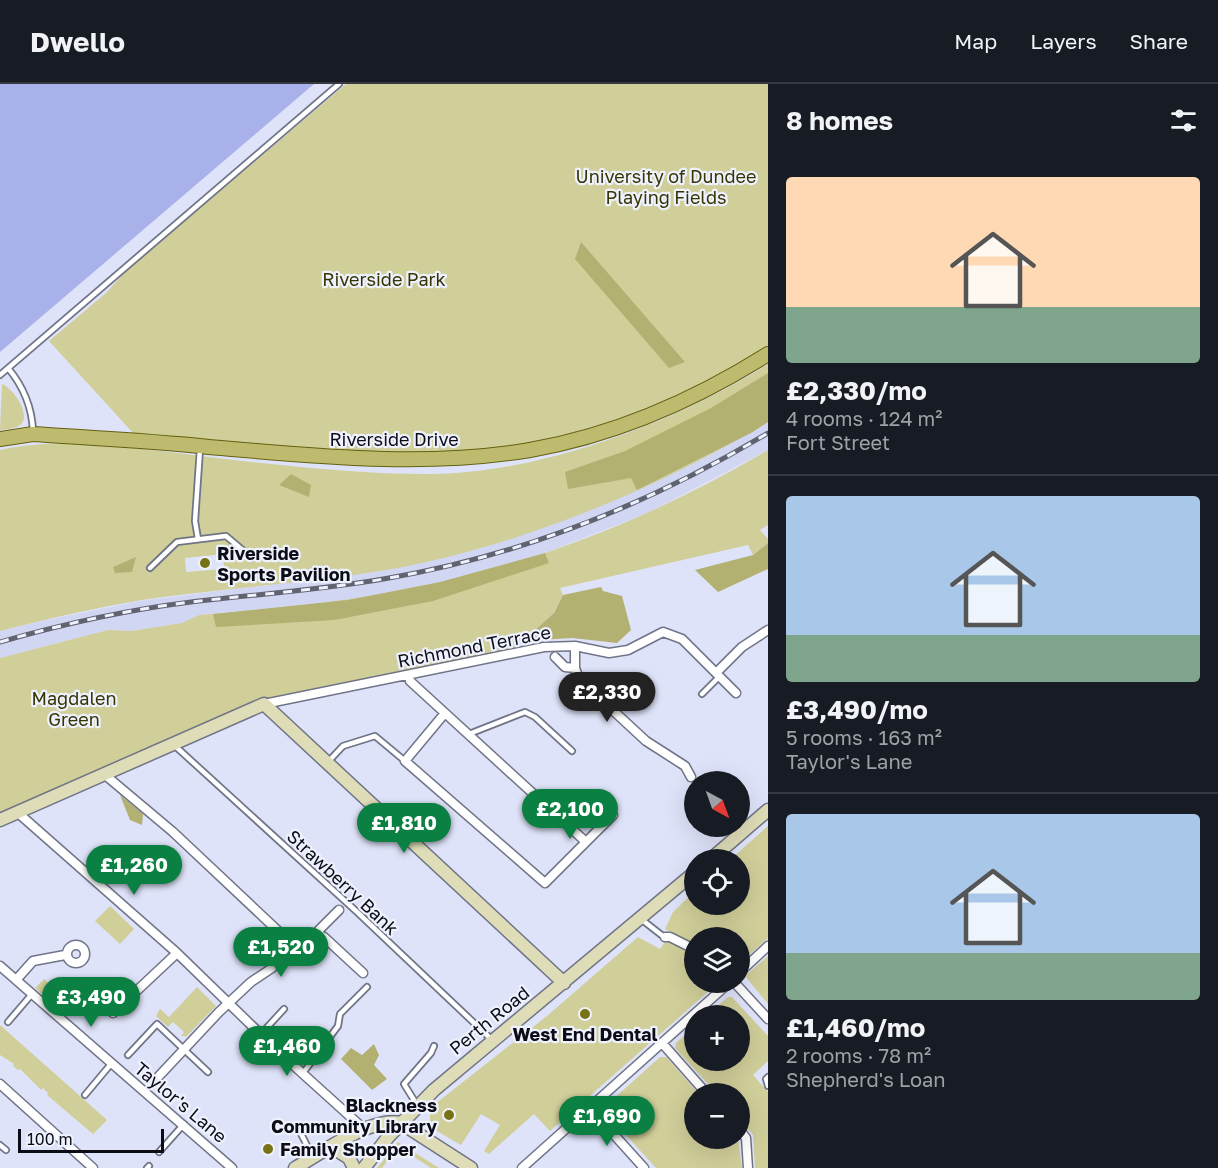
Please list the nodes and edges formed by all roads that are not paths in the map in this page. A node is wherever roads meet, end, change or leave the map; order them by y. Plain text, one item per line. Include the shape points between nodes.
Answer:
1 (339, 84) edge
2 (768, 354) edge
3 (8, 368) junction
4 (0, 375) edge
5 (33, 434) junction
6 (0, 439) edge
7 (200, 446) junction
8 (198, 539) junction
9 (252, 558) dead end
10 (150, 568) dead end
11 (768, 630) edge
12 (575, 646) junction
13 (555, 657) dead end
14 (575, 668) junction
15 (718, 674) junction
16 (409, 675) junction
17 (736, 693) dead end
18 (702, 694) dead end
19 (264, 704) junction
20 (445, 713) junction
21 (469, 734) junction
22 (174, 745) junction
23 (573, 751) dead end
24 (405, 761) junction
25 (326, 763) junction
26 (688, 771) edge
27 (104, 774) junction
28 (768, 810) edge
29 (17, 812) junction
30 (613, 815) dead end
31 (0, 820) edge
32 (586, 842) junction
33 (723, 849) edge
34 (684, 882) edge
35 (339, 910) dead end
36 (641, 919) junction
37 (320, 936) junction
38 (664, 937) joint
39 (292, 944) junction
40 (684, 944) edge
41 (768, 946) edge
42 (177, 953) junction
43 (65, 955) dead end
44 (750, 963) edge
45 (0, 966) edge
46 (363, 973) dead end
47 (16, 980) junction
48 (564, 983) junction
49 (367, 987) dead end
50 (719, 993) edge
51 (743, 993) edge
52 (32, 994) junction
53 (230, 1004) junction
54 (284, 1009) dead end
55 (113, 1013) dead end
56 (768, 1019) edge
57 (8, 1022) dead end
58 (260, 1035) junction
59 (492, 1041) junction
60 (662, 1043) junction
61 (434, 1046) dead end
62 (183, 1048) junction
63 (128, 1056) dead end
64 (116, 1065) junction
65 (208, 1072) dead end
66 (303, 1073) junction
67 (159, 1076) dead end
68 (768, 1077) edge
69 (697, 1083) edge
70 (0, 1084) edge
71 (768, 1086) edge
72 (85, 1095) dead end
73 (417, 1105) junction
74 (590, 1108) junction
75 (401, 1123) junction
76 (184, 1124) junction
77 (364, 1129) junction
78 (299, 1130) dead end
79 (0, 1145) edge
80 (333, 1148) junction
81 (747, 1149) edge
82 (6, 1150) dead end
83 (159, 1152) dead end
84 (314, 1158) junction
85 (93, 1168) edge
86 (232, 1168) edge
87 (295, 1168) edge
88 (354, 1168) edge
89 (364, 1168) edge
90 (471, 1168) edge
91 (522, 1168) edge
92 (644, 1168) edge
93 (748, 1168) edge

1 - 3 lane
2 - 7 main road, Riverside Drive via 669,408 610,429 530,450 425,460 319,457
3 - 4 lane
3 - 5 lane via 25,397
5 - 6 main road, Riverside Drive
5 - 7 main road, Riverside Drive
7 - 8 lane via 195,521
8 - 9 lane via 226,536
8 - 10 lane via 177,542
11 - 15 street via 742,647
12 - 14 street
12 - 15 street, Richmond Terrace via 609,653 628,650 663,632 682,639
12 - 16 street, Richmond Terrace via 544,646
13 - 14 street via 566,667
14 - 26 street via 579,679 646,741
15 - 17 street, Richmond Terrace
15 - 18 lane
16 - 19 street, Richmond Terrace
16 - 20 street via 410,681
19 - 22 street
19 - 25 street
20 - 21 street
20 - 24 street
21 - 23 lane via 525,712
21 - 32 street
22 - 27 street
22 - 59 lane, Strawberry Bank
24 - 25 lane via 375,736 343,746
24 - 32 street via 545,884
25 - 48 street
27 - 29 street
27 - 39 street via 173,832
28 - 33 street
29 - 31 street
29 - 42 street
30 - 32 street
34 - 36 street, Perth Road
35 - 37 street via 319,930
36 - 38 lane
36 - 48 street, Perth Road
37 - 39 street
37 - 46 street
38 - 40 street
39 - 53 street via 272,969 251,982
41 - 44 street
42 - 53 street
42 - 55 street
43 - 47 street via 33,962
45 - 47 street, Taylor's Lane
47 - 52 street, Taylor's Lane
48 - 59 street, Perth Road
49 - 66 lane via 340,1014 339,1026
50 - 60 street
51 - 56 street
52 - 57 lane
52 - 64 street, Taylor's Lane
53 - 58 street
53 - 62 street
54 - 58 lane
58 - 66 street
59 - 73 street, Perth Road
60 - 69 street
60 - 74 street
61 - 73 lane via 404,1084
62 - 63 lane via 157,1024
62 - 65 lane
62 - 67 street
64 - 72 lane
64 - 76 street, Taylor's Lane
66 - 77 street
68 - 71 lane
70 - 85 street
73 - 75 street, Perth Road
74 - 91 street
74 - 92 street
75 - 77 street via 382,1122
75 - 89 street, Perth Road
75 - 90 street
76 - 83 lane
76 - 86 street, Taylor's Lane
77 - 80 street
78 - 84 lane
79 - 82 lane
80 - 84 street
80 - 88 street via 349,1158
81 - 93 street
84 - 87 street

